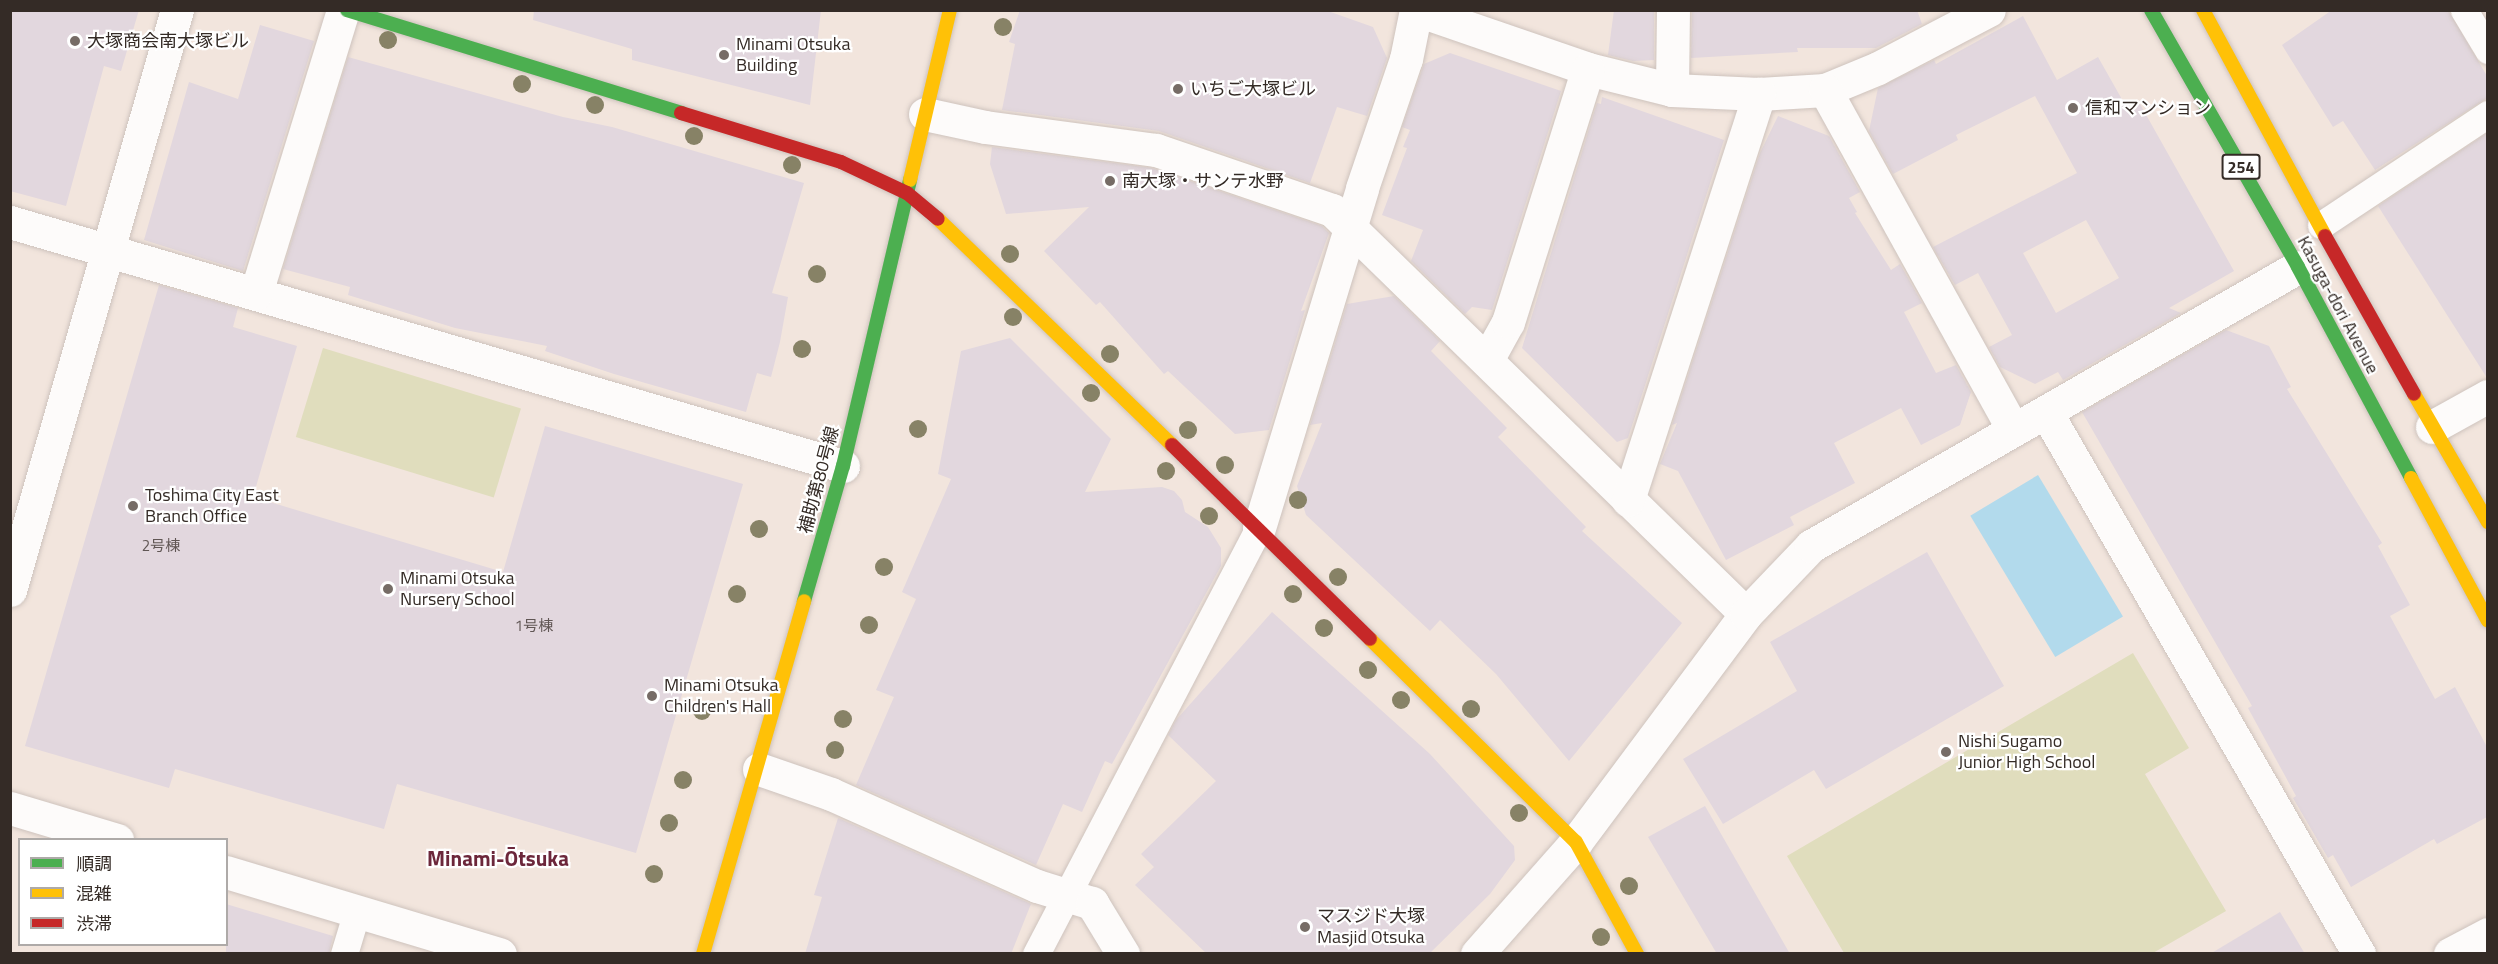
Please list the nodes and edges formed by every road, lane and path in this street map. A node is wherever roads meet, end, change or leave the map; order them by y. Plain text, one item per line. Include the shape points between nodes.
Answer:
1 (177, 10) edge
2 (343, 10) edge
3 (347, 10) edge
4 (950, 10) edge
5 (1416, 10) edge
6 (1672, 10) edge
7 (1989, 10) edge
8 (2151, 10) edge
9 (2203, 10) edge
10 (2464, 10) edge
11 (2487, 50) edge
12 (1588, 69) junction
13 (1672, 90) junction
14 (1825, 90) junction
15 (1759, 94) junction
16 (925, 114) junction
17 (2487, 114) edge
18 (907, 193) junction
19 (10, 222) edge
20 (2320, 225) junction
21 (1350, 229) junction
22 (109, 249) junction
23 (2298, 267) junction
24 (256, 293) junction
25 (1487, 360) junction
26 (2487, 396) edge
27 (2046, 412) junction
28 (2432, 427) junction
29 (2013, 429) junction
30 (843, 466) junction
31 (1628, 500) junction
32 (2487, 522) edge
33 (1259, 528) junction
34 (17, 553) edge
35 (10, 590) edge
36 (1746, 614) junction
37 (2487, 621) edge
38 (759, 769) junction
39 (10, 808) edge
40 (110, 838) edge
41 (1576, 842) junction
42 (228, 873) edge
43 (1067, 896) junction
44 (357, 911) junction
45 (2487, 934) edge
46 (344, 954) edge
47 (500, 954) edge
48 (703, 954) edge
49 (1036, 954) edge
50 (1123, 954) edge
51 (1477, 954) edge
52 (1637, 954) edge
53 (2359, 954) edge
54 (2450, 954) edge

1 - 22 street
2 - 24 street
3 - 18 main road via 841,162
4 - 16 main road, 補助第80号線
5 - 12 street
5 - 21 street via 1406,59
6 - 13 street
7 - 14 street via 1878,68
8 - 23 main road, Kasuga-dori Avenue / 254
9 - 20 main road, Kasuga-dori Avenue / 254
10 - 11 lane
12 - 13 street
12 - 25 street via 1508,322
13 - 15 street
14 - 15 street
14 - 29 street
15 - 31 street
16 - 18 main road, 補助第80号線
16 - 21 street via 984,127 1156,150 1332,210
17 - 20 lane
18 - 30 main road, 補助第80号線
18 - 33 main road via 964,242
19 - 22 street
20 - 28 main road, Kasuga-dori Avenue / 254
21 - 25 street
21 - 33 street
22 - 24 street
22 - 34 street
23 - 27 street
23 - 37 main road, Kasuga-dori Avenue / 254
24 - 30 street
25 - 31 street
26 - 28 street
27 - 29 street
27 - 53 street
28 - 32 main road, Kasuga-dori Avenue / 254
29 - 36 street via 1812,546
30 - 38 main road, 補助第80号線
31 - 36 street
33 - 41 main road
33 - 43 lane
34 - 35 street
36 - 41 street
38 - 43 street via 831,794
38 - 48 main road, 補助第80号線
39 - 40 street
41 - 51 street
41 - 52 main road
42 - 44 street
43 - 49 lane
43 - 50 street via 1092,903
44 - 46 lane
44 - 47 street
45 - 54 street

